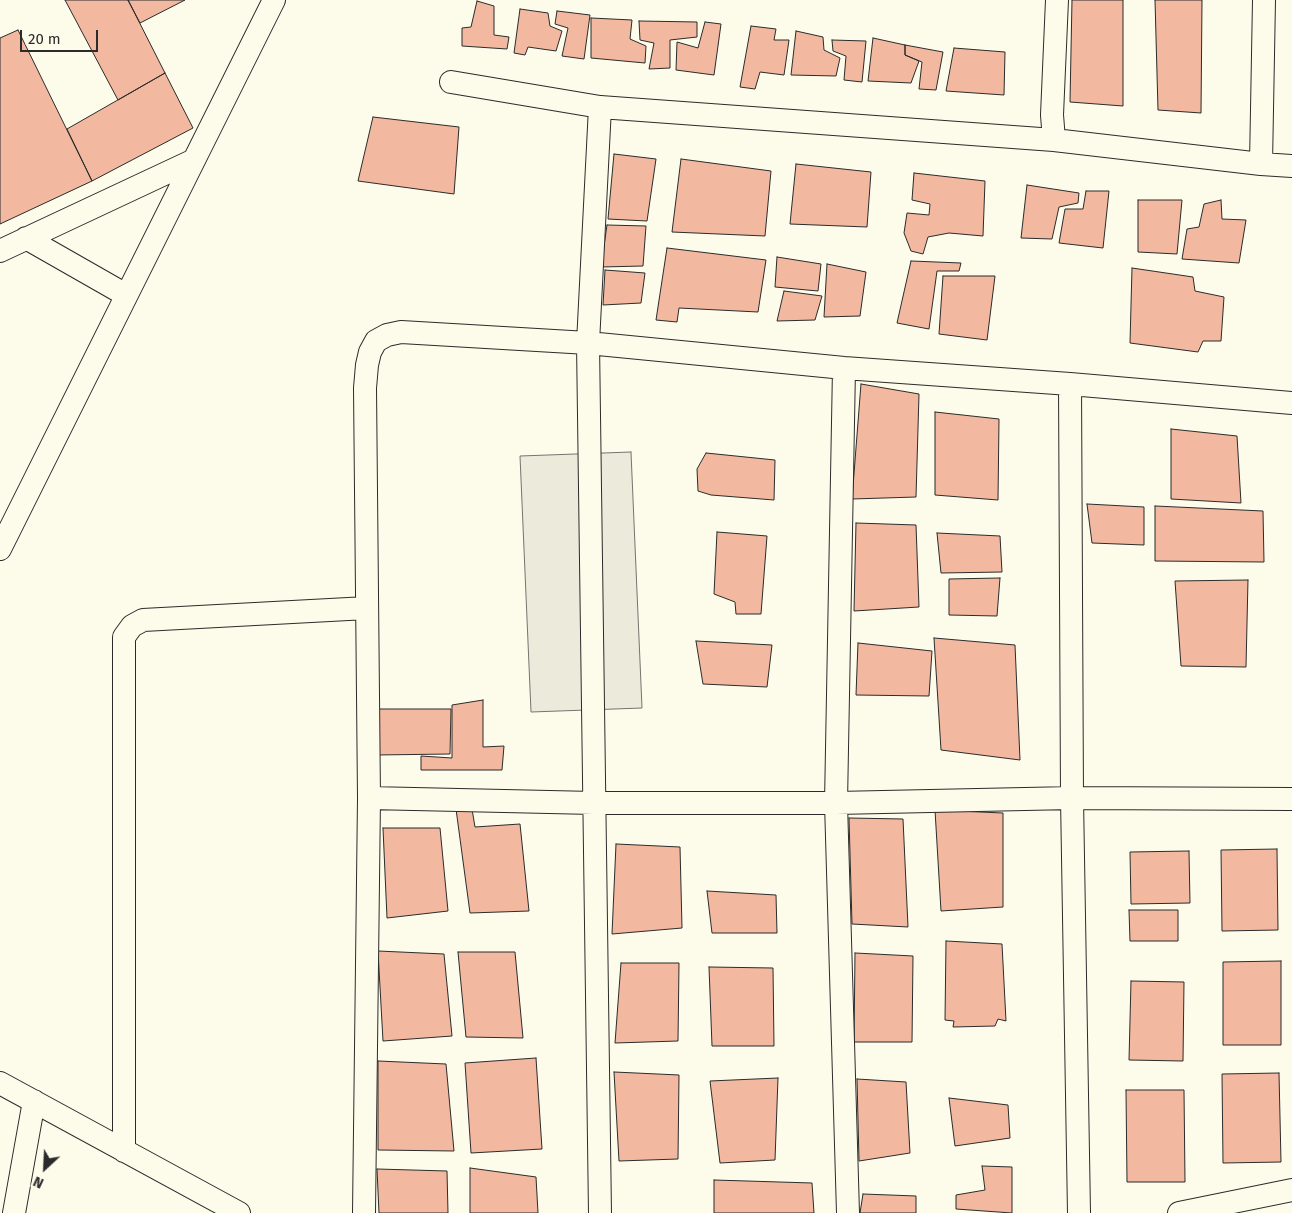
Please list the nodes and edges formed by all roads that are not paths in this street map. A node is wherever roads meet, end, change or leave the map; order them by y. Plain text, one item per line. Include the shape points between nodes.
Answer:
1 (274, 0) edge
2 (1058, 0) edge
3 (1264, 0) edge
4 (451, 82) dead end
5 (600, 107) junction
6 (1054, 140) junction
7 (192, 161) junction
8 (1261, 164) junction
9 (1292, 166) edge
10 (26, 238) junction
11 (0, 251) edge
12 (126, 295) junction
13 (588, 343) junction
14 (844, 368) junction
15 (1070, 384) junction
16 (1292, 404) edge
17 (0, 549) edge
18 (367, 608) junction
19 (369, 798) junction
20 (1072, 798) junction
21 (1292, 799) edge
22 (594, 803) junction
23 (836, 803) junction
24 (0, 1083) edge
25 (34, 1102) junction
26 (124, 1151) junction
27 (1292, 1190) edge
28 (14, 1213) edge
29 (239, 1213) edge
30 (364, 1213) edge
31 (600, 1213) edge
32 (848, 1213) edge
33 (1079, 1213) edge
34 (1179, 1213) edge

1 - 7 street
2 - 6 street via 1052,115
3 - 8 street
4 - 5 street
5 - 6 street
5 - 13 street
6 - 8 street
7 - 10 street
7 - 12 street
8 - 9 street
10 - 11 street
10 - 12 street
12 - 17 street
13 - 14 street
13 - 18 street via 401,332 376,341 370,352 365,388
13 - 22 street
14 - 15 street
14 - 23 street
15 - 16 street
15 - 20 street
18 - 19 street
18 - 26 street via 143,620 124,636
19 - 22 street
19 - 30 street
20 - 21 street
20 - 23 street
20 - 33 street
22 - 23 street
22 - 31 street
23 - 32 street
24 - 25 street
25 - 26 street
25 - 28 street
26 - 29 street
27 - 34 street

